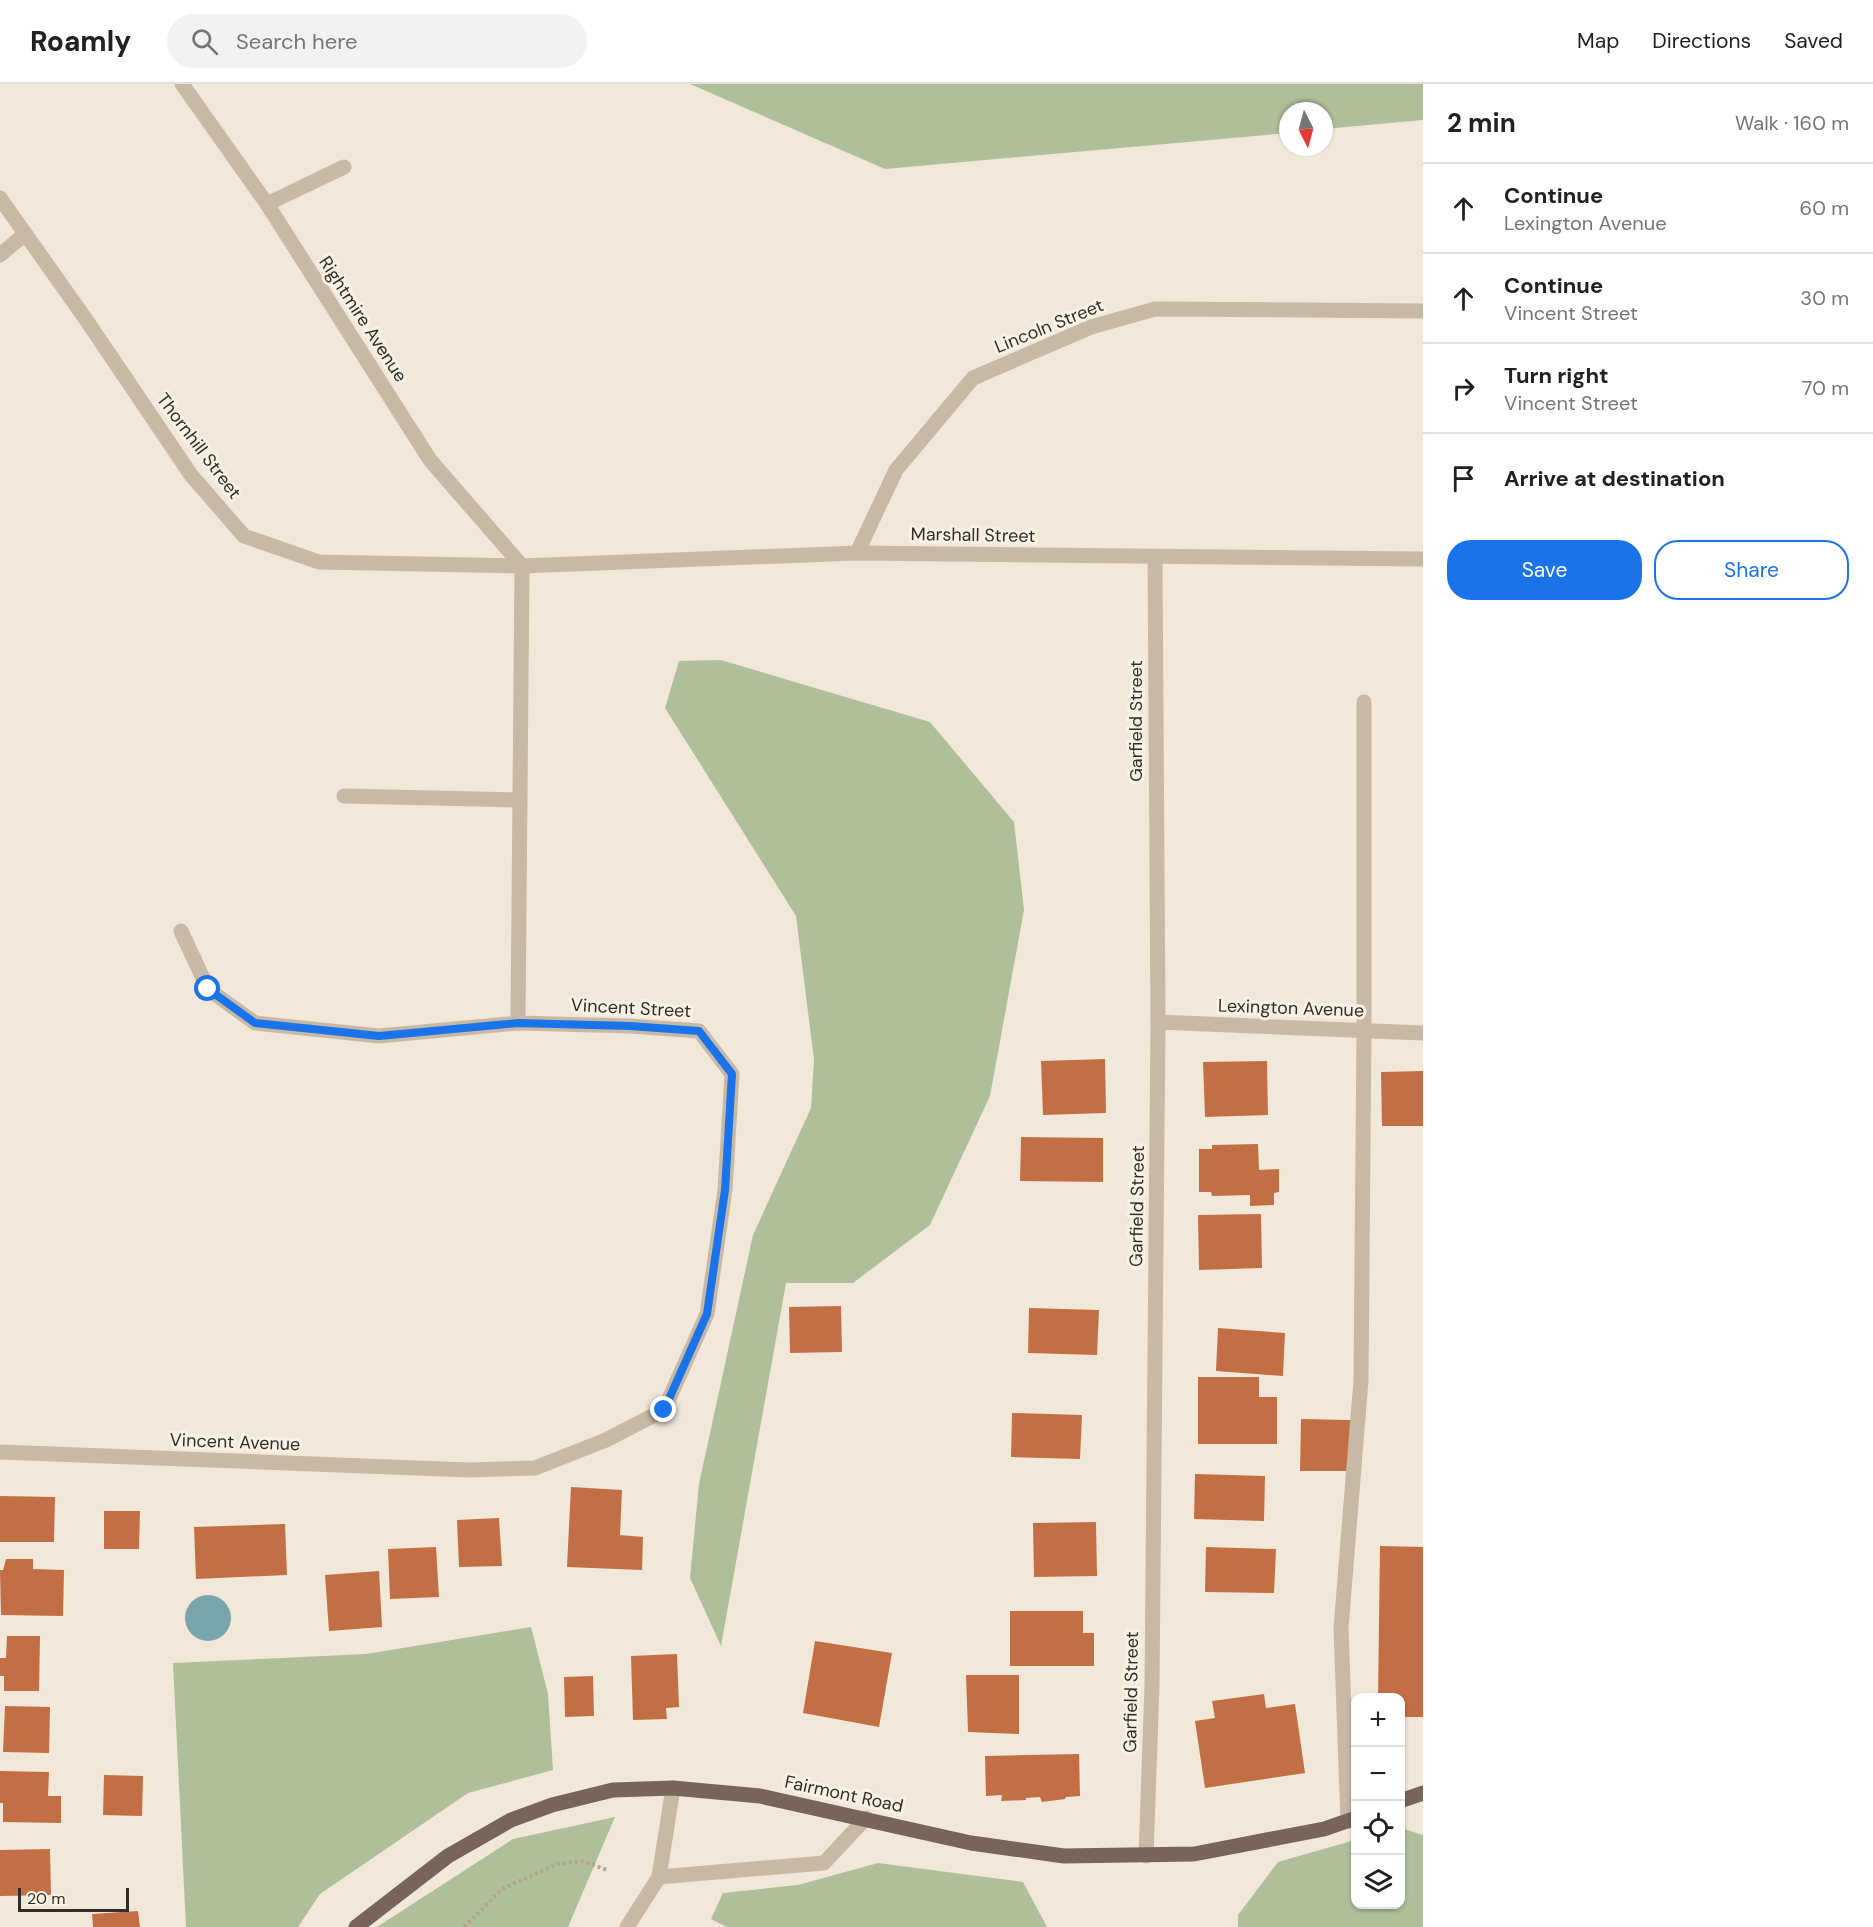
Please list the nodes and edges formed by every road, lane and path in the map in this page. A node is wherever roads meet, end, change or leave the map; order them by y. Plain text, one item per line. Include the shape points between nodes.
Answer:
1 (182, 84) edge
2 (344, 167) dead end
3 (0, 198) edge
4 (267, 204) junction
5 (25, 234) junction
6 (0, 255) edge
7 (1423, 311) edge
8 (857, 553) junction
9 (1155, 557) junction
10 (1423, 559) edge
11 (522, 566) junction
12 (1364, 702) dead end
13 (344, 796) dead end
14 (520, 800) junction
15 (181, 931) dead end
16 (1158, 1022) junction
17 (518, 1023) junction
18 (1364, 1030) junction
19 (1423, 1033) edge
20 (0, 1452) edge
21 (470, 1470) joint
22 (673, 1788) junction
23 (1423, 1793) edge
24 (1405, 1800) edge
25 (1351, 1802) edge
26 (866, 1818) junction
27 (1351, 1819) edge
28 (1146, 1856) junction
29 (607, 1870) dead end
30 (659, 1877) junction
31 (356, 1927) edge
32 (464, 1927) edge
33 (627, 1927) edge

1 - 4 street, Rightmire Avenue
2 - 4 street
3 - 5 street, Thornhill Street
4 - 11 street, Rightmire Avenue via 430,460
5 - 6 street
5 - 11 street, Thornhill Street via 191,475 244,536 319,562
7 - 8 street, Lincoln Street via 1155,309 1090,327 973,378 896,470
8 - 9 street, Marshall Street
8 - 11 street, Marshall Street
9 - 10 street, Marshall Street
9 - 16 street, Garfield Street
11 - 14 street
12 - 18 street
13 - 14 street
14 - 17 street
15 - 17 street via 208,989 255,1023 379,1036
16 - 18 street, Lexington Avenue
16 - 28 street, Garfield Street via 1152,1686
17 - 21 street, Vincent Street via 699,1031 732,1074 725,1190 707,1314 664,1410 606,1440 535,1468
18 - 19 street, Lexington Avenue
18 - 25 street via 1361,1380 1341,1628
20 - 21 street, Vincent Avenue
22 - 26 main road, Fairmont Road via 760,1796
22 - 30 street
22 - 31 main road, Fairmont Road via 613,1790 510,1820 448,1856
23 - 24 main road
26 - 28 main road, Fairmont Road via 971,1843 1064,1856
26 - 30 street via 824,1863
27 - 28 main road, Fairmont Road via 1324,1829 1194,1854
29 - 32 path via 583,1861 557,1864 502,1889
30 - 33 street

